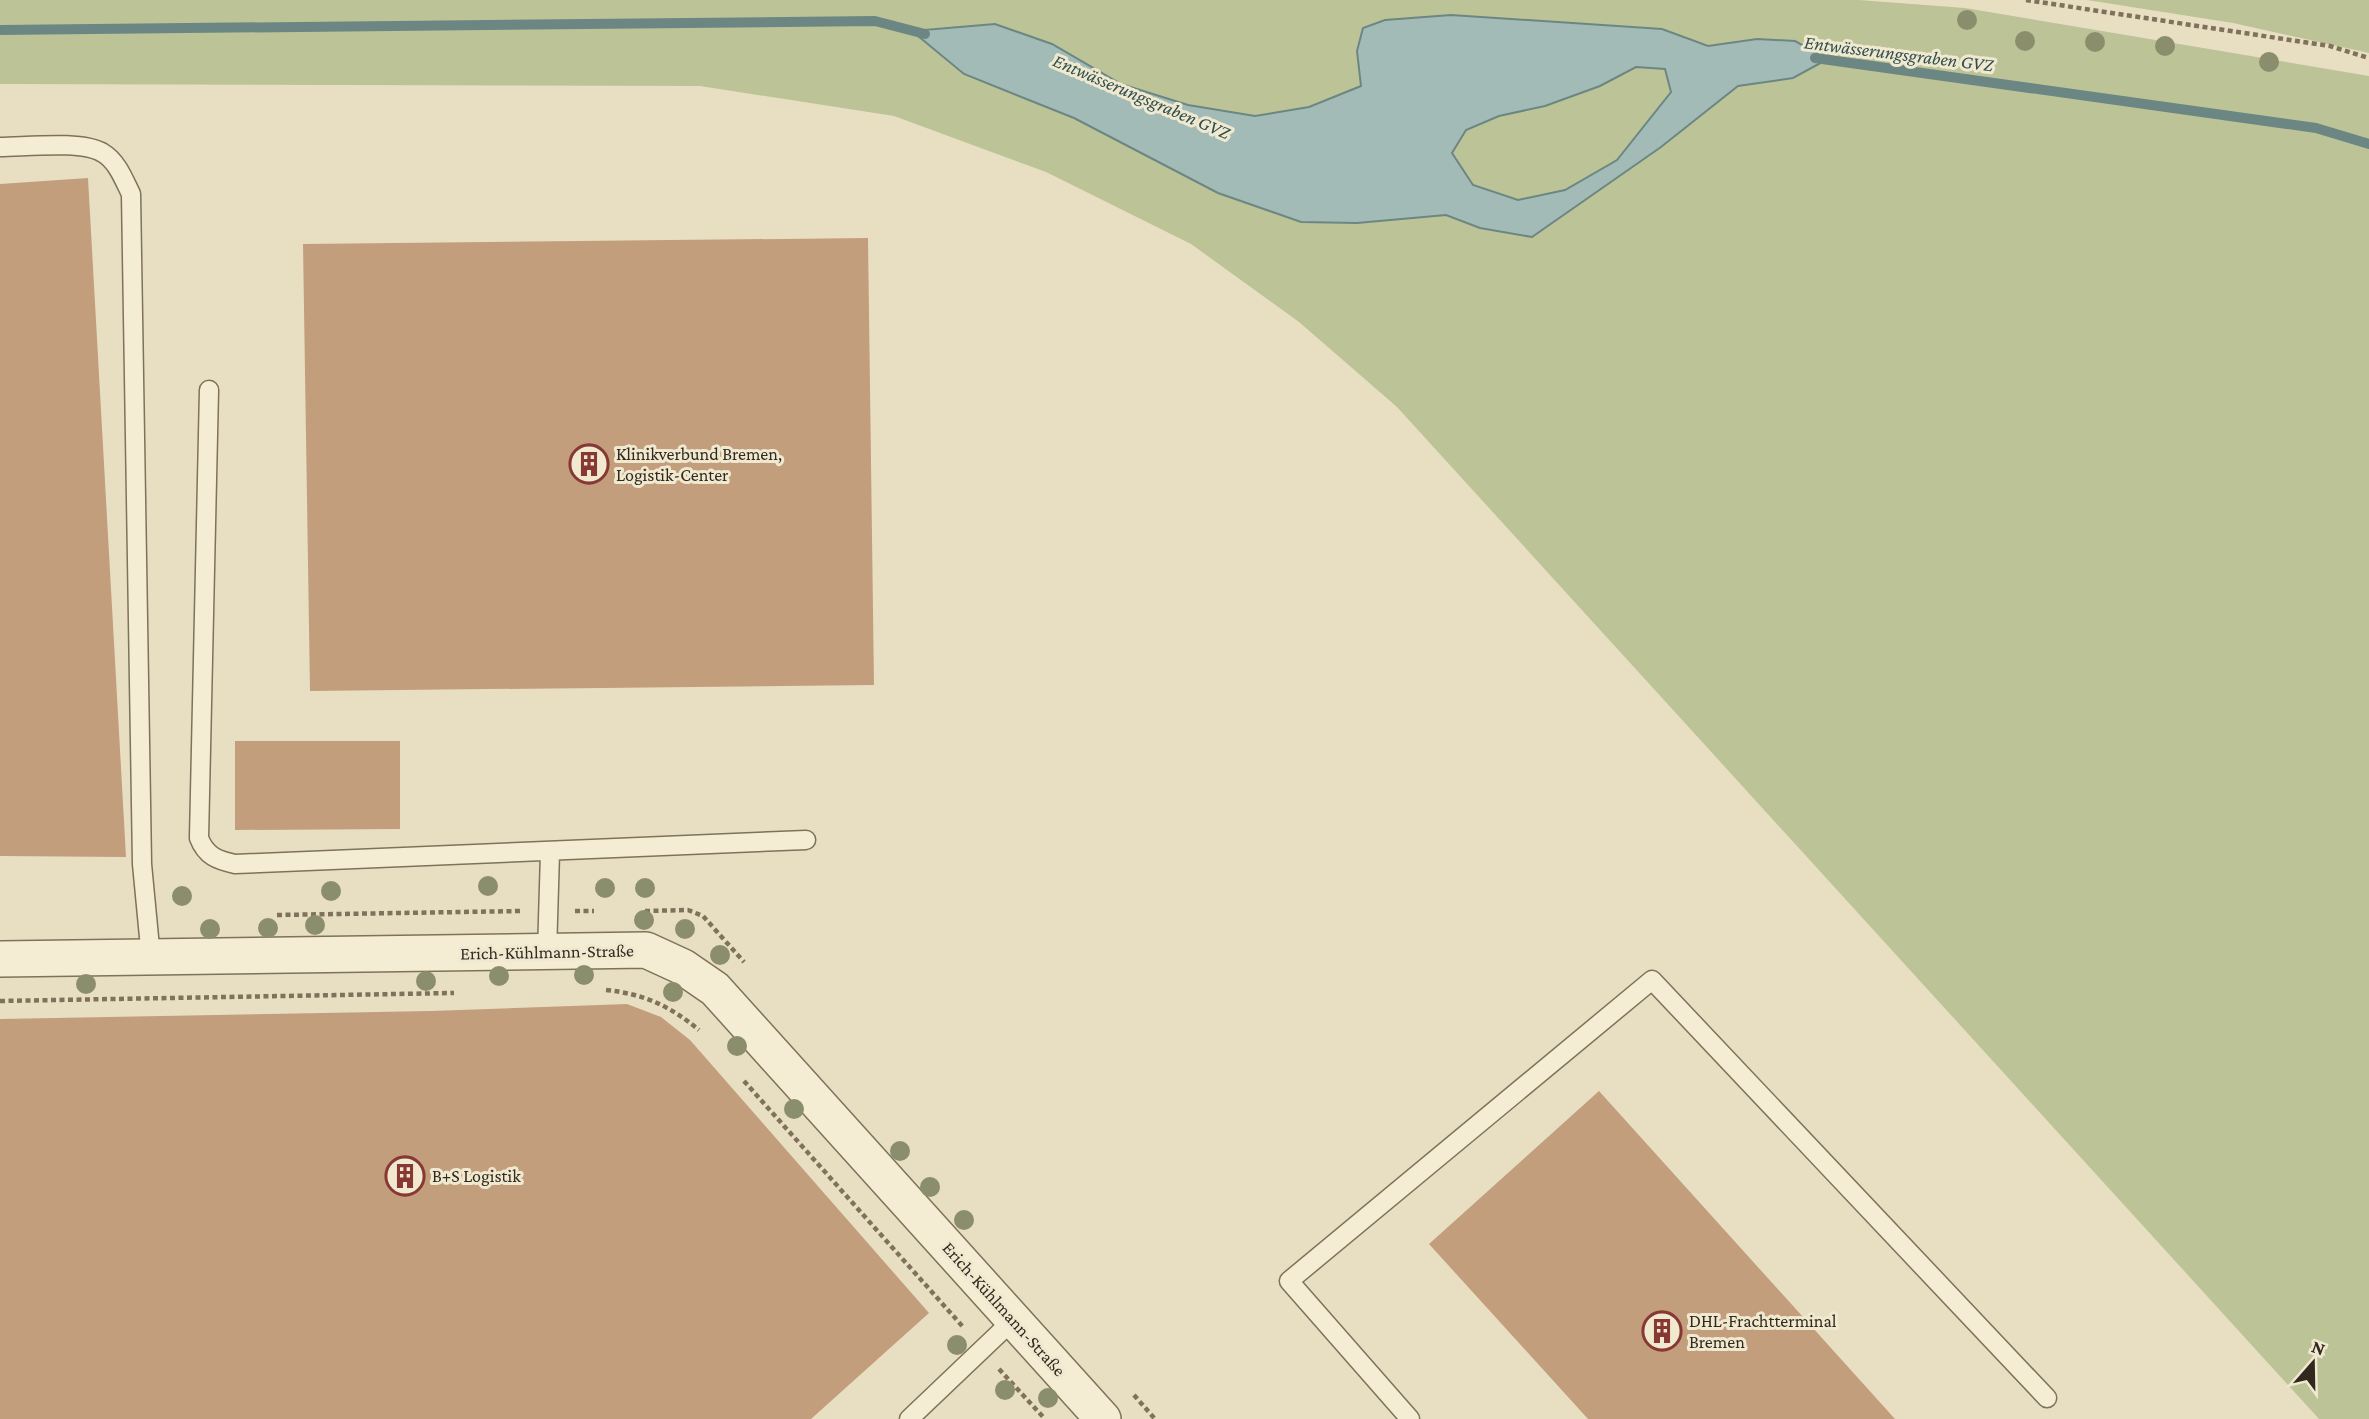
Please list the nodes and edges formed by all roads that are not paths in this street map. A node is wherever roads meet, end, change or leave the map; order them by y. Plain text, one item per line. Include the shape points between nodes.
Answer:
1 (0, 147) edge
2 (209, 390) dead end
3 (806, 840) dead end
4 (550, 853) junction
5 (547, 953) junction
6 (151, 958) junction
7 (0, 960) edge
8 (1013, 1320) junction
9 (2047, 1398) dead end
10 (909, 1419) edge
11 (1103, 1419) edge
12 (1410, 1419) edge

1 - 6 lane via 84,147 104,153 131,194 142,864
2 - 4 lane via 199,825 203,850 216,860 236,864
3 - 4 lane
4 - 5 lane
5 - 6 street, Erich-Kühlmann-Straße
5 - 8 street, Erich-Kühlmann-Straße via 646,950 715,989
6 - 7 street, Erich-Kühlmann-Straße
8 - 10 lane
8 - 11 street, Erich-Kühlmann-Straße
9 - 12 lane via 1652,980 1289,1281

